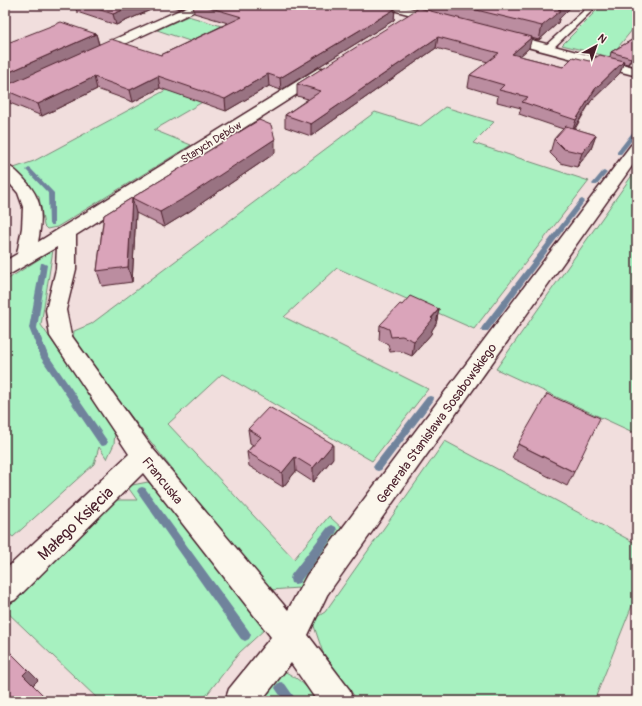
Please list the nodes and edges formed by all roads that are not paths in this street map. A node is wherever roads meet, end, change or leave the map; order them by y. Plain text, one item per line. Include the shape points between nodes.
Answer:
1 (200, 5) edge
2 (386, 5) edge
3 (594, 5) edge
4 (416, 13) junction
5 (452, 23) edge
6 (396, 26) edge
7 (489, 32) edge
8 (548, 48) junction
9 (84, 58) edge
10 (335, 64) edge
11 (637, 72) edge
12 (637, 148) edge
13 (5, 170) edge
14 (67, 233) junction
15 (26, 256) junction
16 (5, 269) edge
17 (144, 456) junction
18 (5, 590) edge
19 (291, 637) junction
20 (241, 701) edge
21 (337, 701) edge

1 - 9 street
2 - 4 street
3 - 8 lane
4 - 5 street
4 - 6 street
7 - 8 street
8 - 11 street
10 - 14 street, Starych Dębów
12 - 19 street, Generała Stanisława Sosabowskiego via 317,585
13 - 15 street via 14,176 30,200 32,223
14 - 15 street, Starych Dębów
14 - 17 street, Francuska via 66,269 56,310 61,336
15 - 16 street, Starych Dębów
17 - 18 street, Małego Księcia
17 - 19 street, Francuska
19 - 20 street, Generała Stanisława Sosabowskiego
19 - 21 street, Francuska

